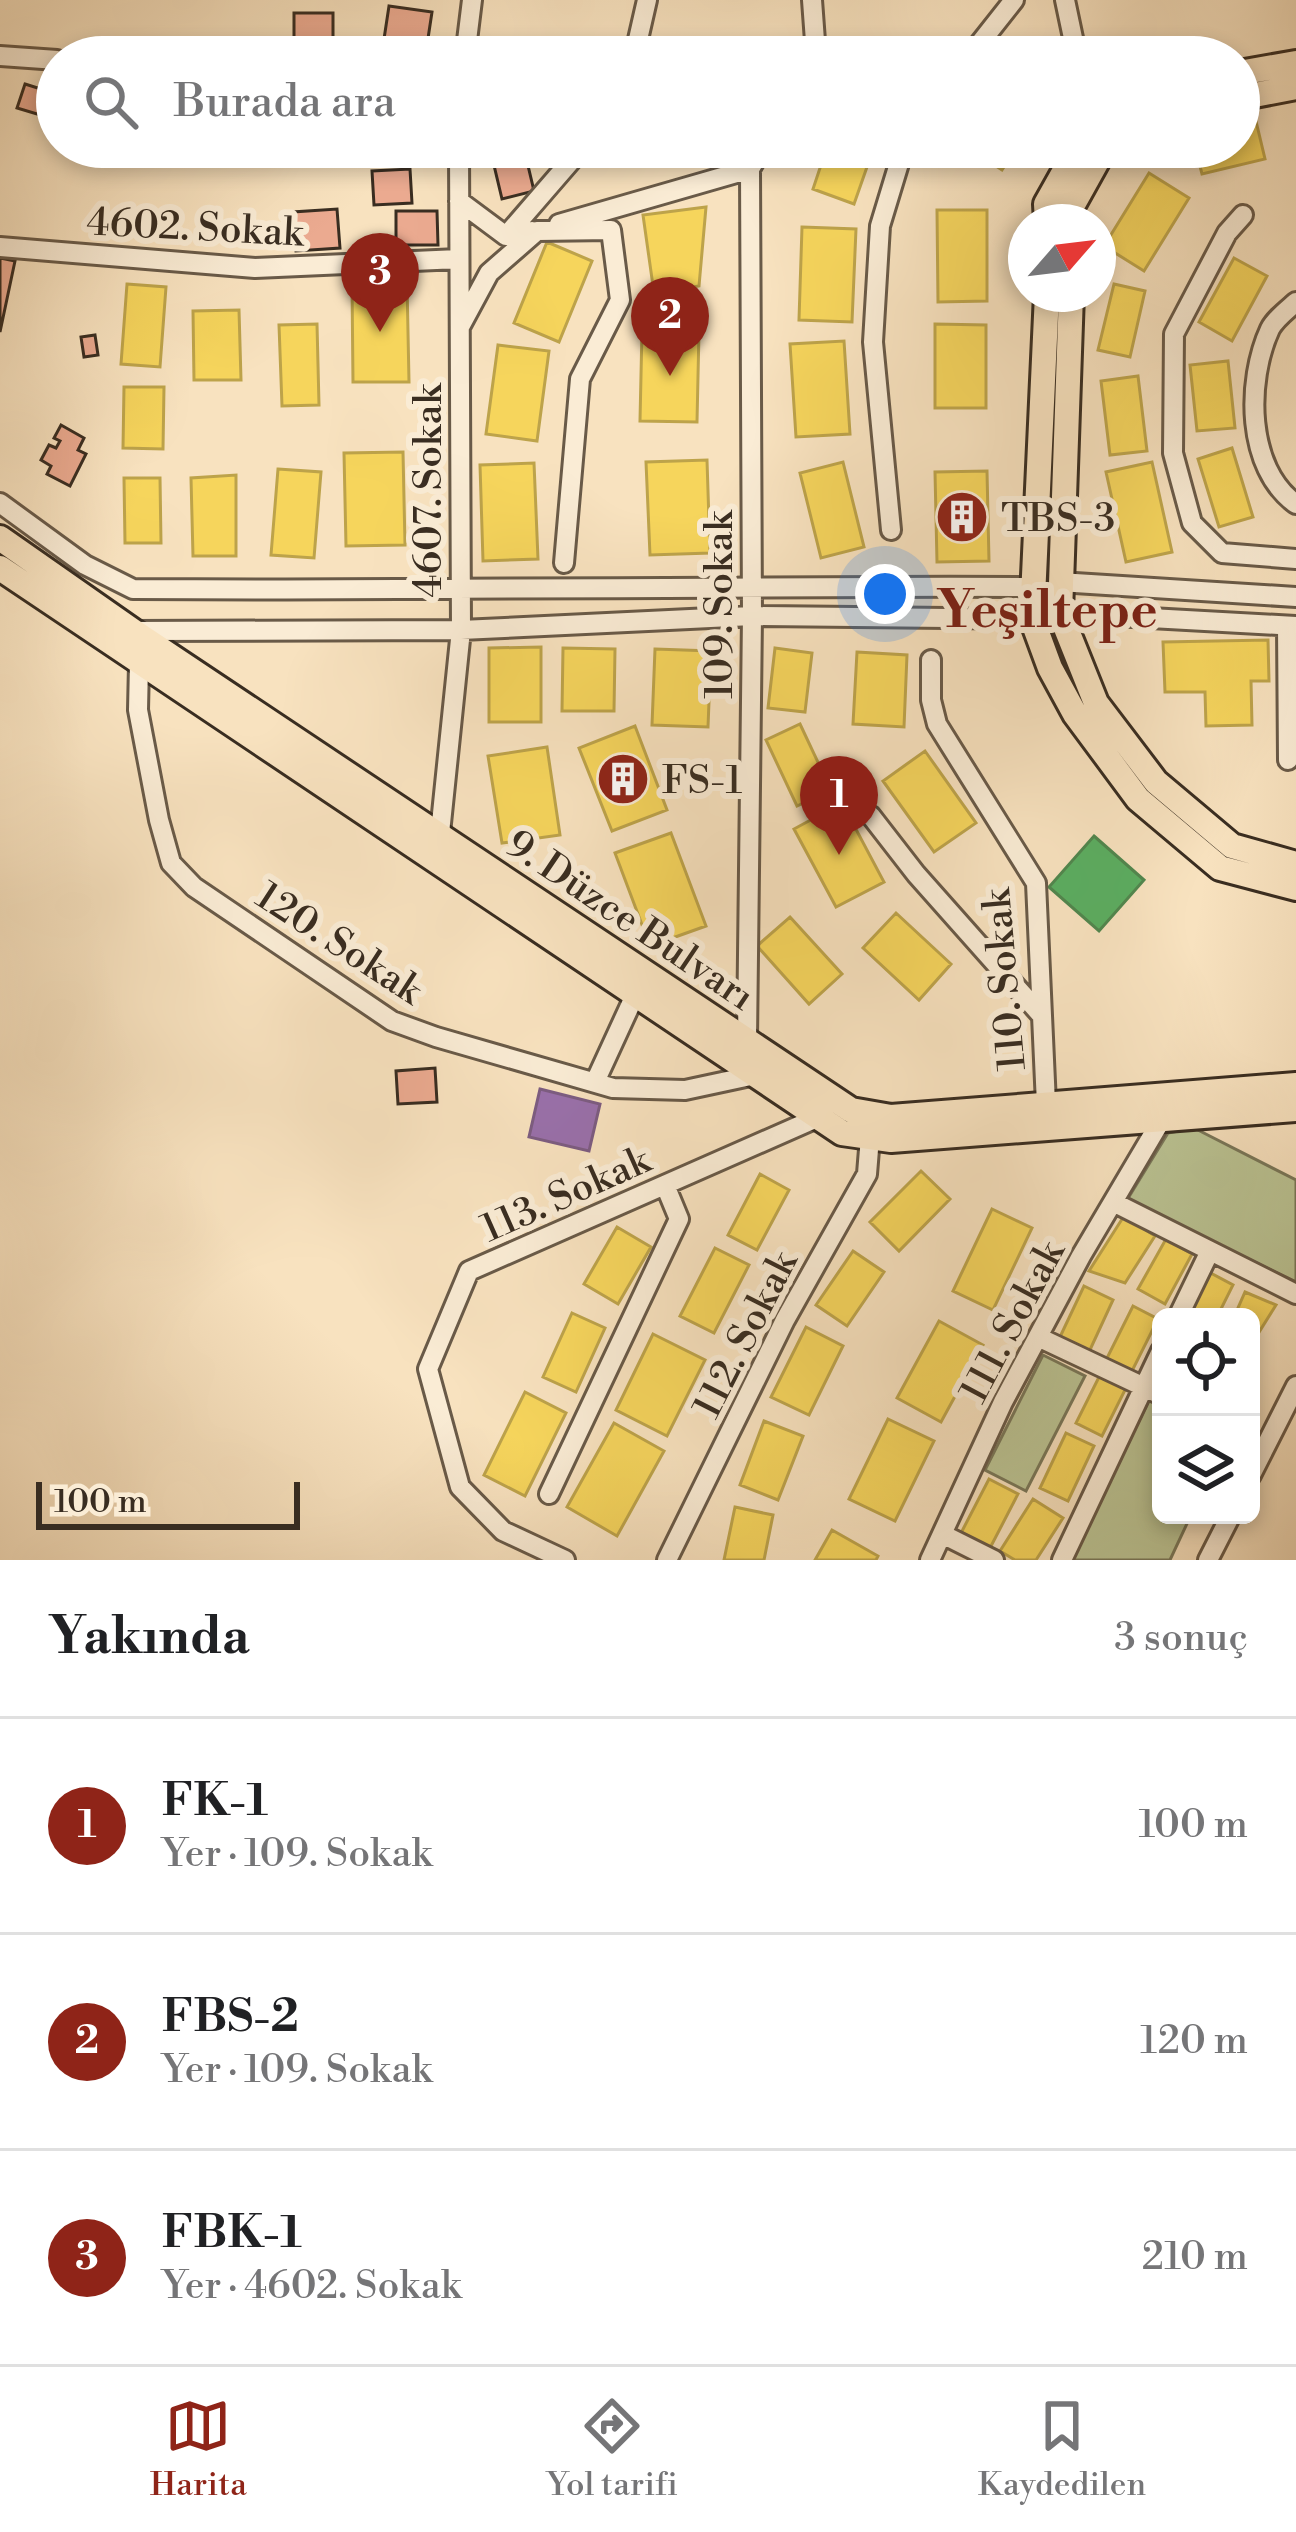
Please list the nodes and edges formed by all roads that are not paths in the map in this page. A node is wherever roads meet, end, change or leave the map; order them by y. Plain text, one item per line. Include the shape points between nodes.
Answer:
1 (472, 0) edge
2 (647, 0) edge
3 (812, 0) edge
4 (1014, 0) edge
5 (1065, 0) edge
6 (468, 36) edge
7 (639, 36) edge
8 (815, 36) edge
9 (986, 36) edge
10 (1073, 36) edge
11 (0, 56) edge
12 (36, 59) edge
13 (1296, 63) edge
14 (1260, 70) edge
15 (1296, 87) edge
16 (1260, 94) edge
17 (458, 168) edge
18 (569, 168) edge
19 (898, 168) edge
20 (1066, 168) edge
21 (1093, 168) edge
22 (750, 169) joint
23 (459, 201) junction
24 (1046, 204) edge
25 (1073, 204) edge
26 (1243, 215) dead end
27 (537, 230) junction
28 (506, 236) junction
29 (0, 247) edge
30 (459, 259) junction
31 (1296, 302) edge
32 (1046, 312) edge
33 (1070, 312) edge
34 (459, 330) junction
35 (0, 503) edge
36 (1296, 504) edge
37 (891, 530) dead end
38 (0, 538) edge
39 (1296, 559) edge
40 (564, 563) dead end
41 (0, 568) edge
42 (1059, 582) junction
43 (752, 586) junction
44 (1034, 586) junction
45 (459, 592) junction
46 (1296, 597) edge
47 (1060, 613) junction
48 (752, 616) junction
49 (1032, 619) junction
50 (1292, 626) edge
51 (461, 630) junction
52 (133, 632) junction
53 (931, 660) dead end
54 (139, 664) junction
55 (1288, 760) dead end
56 (871, 816) dead end
57 (440, 833) junction
58 (1296, 864) edge
59 (1296, 888) edge
60 (635, 995) junction
61 (1042, 1016) junction
62 (746, 1040) junction
63 (755, 1075) junction
64 (595, 1082) junction
65 (1296, 1084) edge
66 (1046, 1104) junction
67 (1296, 1108) edge
68 (819, 1117) junction
69 (1162, 1119) junction
70 (870, 1137) junction
71 (664, 1185) junction
72 (1113, 1202) junction
73 (1210, 1251) junction
74 (1296, 1294) edge
75 (1182, 1308) edge
76 (1038, 1336) junction
77 (1296, 1386) edge
78 (1152, 1390) edge
79 (1260, 1440) edge
80 (549, 1494) dead end
81 (1226, 1524) edge
82 (942, 1534) junction
83 (565, 1560) edge
84 (668, 1560) edge
85 (930, 1560) edge
86 (994, 1560) edge
87 (1062, 1560) edge
88 (1208, 1560) edge

1 - 6 street
2 - 7 street
3 - 8 street
4 - 9 street
5 - 10 street
11 - 12 street
13 - 14 main road
15 - 16 main road
17 - 23 street, 4607. Sokak
18 - 28 street
19 - 37 street via 880,226 873,342
20 - 24 main road
21 - 25 main road
22 - 27 street
22 - 43 street, 109. Sokak
23 - 28 street
23 - 30 street, 4607. Sokak
26 - 39 street via 1174,334 1173,453 1192,523 1222,553
27 - 28 street
27 - 34 street via 489,273
27 - 40 street via 611,230 620,301 580,379
29 - 30 street, 4602. Sokak via 255,268
30 - 34 street, 4607. Sokak
31 - 36 street via 1271,325 1252,389 1262,454 1277,490
32 - 44 main road
33 - 42 main road
34 - 45 street, 4607. Sokak
35 - 45 street via 133,589
38 - 52 main road, 9. Düzce Bulvarı
41 - 54 main road, 9. Düzce Bulvarı
42 - 46 street
42 - 47 main road
43 - 44 street
43 - 45 street
43 - 48 street, 109. Sokak
44 - 49 main road
45 - 51 street, 4607. Sokak
47 - 50 street
47 - 58 main road via 1096,703 1156,782 1232,846
48 - 49 street
48 - 51 street
48 - 62 street, 109. Sokak
49 - 59 main road via 1075,714 1138,799 1220,868
50 - 55 street
51 - 52 street
51 - 57 street, 4607. Sokak
52 - 57 main road, 9. Düzce Bulvarı
53 - 61 street, 110. Sokak via 938,724 1036,883
54 - 60 main road, 9. Düzce Bulvarı
54 - 64 street, 120. Sokak via 138,710 159,820 171,863 194,887 392,1021
56 - 61 street
57 - 62 main road, 9. Düzce Bulvarı
60 - 63 main road, 9. Düzce Bulvarı
60 - 64 street
61 - 66 street, 110. Sokak
62 - 66 main road, 9. Düzce Bulvarı via 851,1110 892,1117
63 - 64 street, 120. Sokak via 686,1090
63 - 68 main road, 9. Düzce Bulvarı
65 - 66 main road, 9. Düzce Bulvarı
67 - 69 main road, 9. Düzce Bulvarı
68 - 70 main road, 9. Düzce Bulvarı via 842,1133
68 - 71 street, 113. Sokak
69 - 70 main road, 9. Düzce Bulvarı
69 - 72 street, 111. Sokak
70 - 84 street, 112. Sokak via 867,1174
71 - 80 street via 679,1220
71 - 83 street, 113. Sokak via 469,1271 428,1369 460,1487 503,1531
72 - 73 street
72 - 76 street, 111. Sokak
73 - 74 street
73 - 75 street
76 - 78 street
76 - 82 street, 111. Sokak
77 - 79 street
78 - 87 street
81 - 88 street
82 - 85 street, 111. Sokak
82 - 86 street

